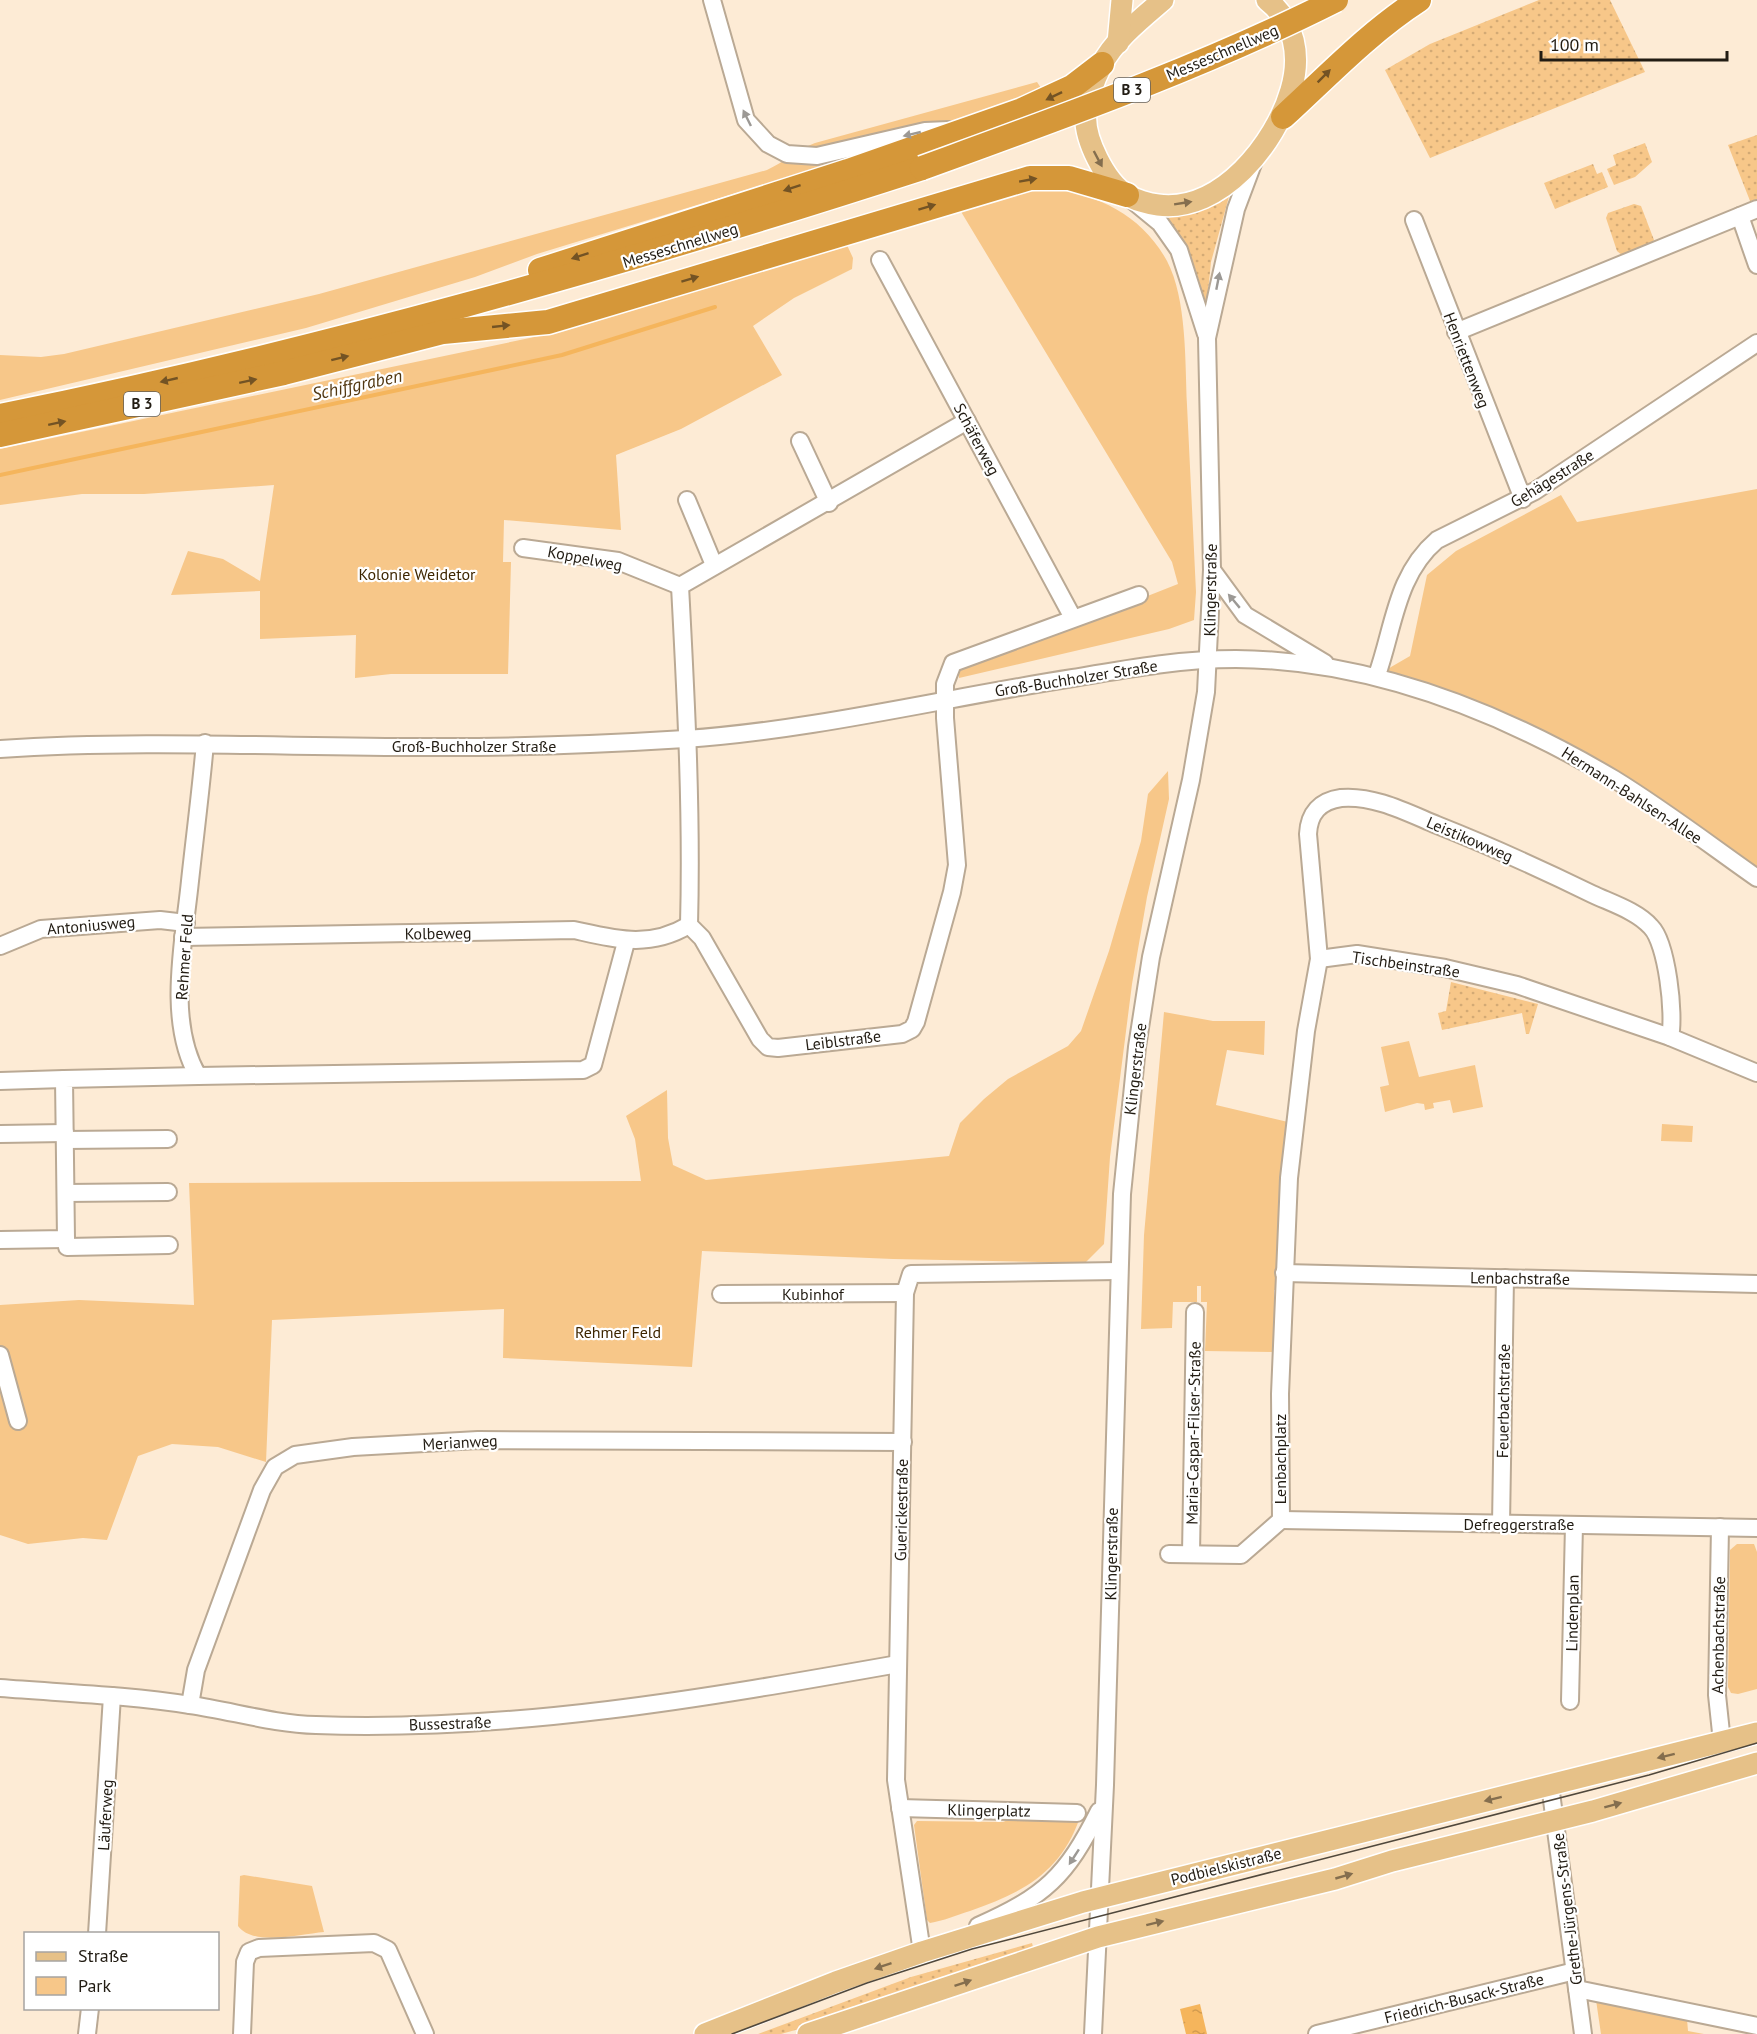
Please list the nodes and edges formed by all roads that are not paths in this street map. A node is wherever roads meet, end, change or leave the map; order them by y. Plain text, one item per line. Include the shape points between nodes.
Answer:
1 (712, 0) edge
2 (1122, 0) edge
3 (1163, 0) edge
4 (1267, 0) edge
5 (1336, 0) edge
6 (1419, 0) edge
7 (1118, 43) junction
8 (1102, 64) junction
9 (1282, 117) junction
10 (970, 129) junction
11 (1255, 157) junction
12 (1127, 195) junction
13 (1757, 209) edge
14 (1740, 216) junction
15 (1414, 220) dead end
16 (880, 260) dead end
17 (1757, 265) edge
18 (536, 287) junction
19 (443, 332) junction
20 (1456, 332) junction
21 (1207, 338) junction
22 (1757, 343) edge
23 (307, 347) junction
24 (0, 416) edge
25 (967, 422) junction
26 (0, 435) edge
27 (800, 441) dead end
28 (1523, 499) junction
29 (687, 500) dead end
30 (829, 503) junction
31 (523, 548) dead end
32 (714, 565) junction
33 (1212, 570) junction
34 (680, 586) junction
35 (1139, 595) dead end
36 (1073, 618) junction
37 (1208, 661) junction
38 (1331, 666) junction
39 (1377, 675) junction
40 (945, 699) junction
41 (688, 739) junction
42 (206, 743) junction
43 (0, 749) edge
44 (1757, 878) edge
45 (689, 925) junction
46 (185, 930) junction
47 (626, 942) junction
48 (0, 946) edge
49 (1319, 959) junction
50 (1670, 1037) junction
51 (1757, 1073) edge
52 (198, 1076) junction
53 (64, 1079) junction
54 (0, 1081) edge
55 (0, 1134) edge
56 (65, 1137) junction
57 (168, 1139) dead end
58 (168, 1192) dead end
59 (66, 1193) junction
60 (66, 1239) junction
61 (0, 1240) edge
62 (169, 1245) dead end
63 (1118, 1271) junction
64 (1284, 1273) junction
65 (1505, 1278) junction
66 (1757, 1284) edge
67 (905, 1293) junction
68 (721, 1294) dead end
69 (1195, 1312) dead end
70 (0, 1355) edge
71 (18, 1421) dead end
72 (903, 1442) junction
73 (1281, 1520) junction
74 (1502, 1524) junction
75 (1574, 1525) junction
76 (1720, 1527) junction
77 (1757, 1528) edge
78 (1169, 1554) dead end
79 (1191, 1554) junction
80 (898, 1664) junction
81 (0, 1688) edge
82 (112, 1696) junction
83 (1570, 1701) dead end
84 (190, 1705) junction
85 (1757, 1733) edge
86 (1722, 1742) junction
87 (1757, 1763) edge
88 (1550, 1785) junction
89 (1102, 1805) junction
90 (900, 1808) junction
91 (1077, 1813) dead end
92 (1556, 1820) junction
93 (1100, 1898) junction
94 (97, 1932) edge
95 (1098, 1937) junction
96 (922, 1952) junction
97 (1575, 1971) junction
98 (1577, 1989) junction
99 (90, 2010) edge
100 (1757, 2026) edge
101 (87, 2034) edge
102 (242, 2034) edge
103 (425, 2034) edge
104 (705, 2034) edge
105 (808, 2034) edge
106 (1094, 2034) edge
107 (1317, 2034) edge
108 (1582, 2034) edge

10 -> 1 street via 925,131 817,156 787,154 768,144 746,120
2 - 7 main road
3 - 7 main road
4 - 9 main road via 1292,31 1297,58
5 - 18 highway, Messeschnellweg / B 3, bridge via 1169,75 922,168
9 -> 6 highway via 1358,44
7 - 8 main road
8 -> 10 highway via 1048,99
8 -> 12 main road via 1086,114 1088,133 1096,158
9 - 11 main road
10 -> 23 highway
12 -> 11 main road via 1158,205 1185,204 1230,182
21 -> 11 street, Klingerstraße via 1236,210
19 -> 12 highway via 548,322 1030,178 1069,178
12 - 21 street, Klingerstraße via 1160,223 1179,250
13 - 14 street
14 - 17 street
14 - 20 street
15 - 20 street, Henriettenweg
16 - 25 street, Schäferweg
18 - 19 highway
18 - 23 highway, Messeschnellweg / B 3
26 -> 19 highway, B 3 via 284,373
20 - 28 street, Henriettenweg
21 - 33 street, Klingerstraße
22 - 28 street, Gehägestraße
23 -> 24 highway, Messeschnellweg / B 3
25 - 30 street
25 - 36 street, Schäferweg
27 - 30 street
28 - 39 street, Gehägestraße via 1437,540 1422,555 1399,596
29 - 32 street
30 - 32 street
31 - 34 street, Koppelweg via 618,561
32 - 34 street
33 - 37 street, Klingerstraße
38 -> 33 street, Hermann-Bahlsen-Allee via 1245,615
34 - 41 street
35 - 36 street
36 - 40 street via 953,663 947,673
37 - 38 street, Hermann-Bahlsen-Allee
37 - 40 street, Groß-Buchholzer Straße via 1116,670
37 - 63 street, Klingerstraße via 1200,735 1151,957 1137,1047 1125,1152
38 - 39 street, Hermann-Bahlsen-Allee
39 - 44 street, Hermann-Bahlsen-Allee via 1491,716 1555,745 1618,782
40 - 41 street, Groß-Buchholzer Straße via 808,724
40 - 45 street, Leiblstraße via 957,865 912,1029 902,1034 768,1047 702,938
41 - 42 street, Groß-Buchholzer Straße via 447,747
41 - 45 street
42 - 43 street, Groß-Buchholzer Straße
42 - 46 street, Rehmer Feld
45 - 47 street, Kolbeweg via 679,931
46 - 47 street, Kolbeweg via 574,930
46 - 48 street, Antoniusweg via 160,920 41,929
46 - 52 street, Rehmer Feld via 180,1002 192,1065
47 - 52 street via 593,1065 583,1070
49 - 50 street, Tischbeinstraße via 1357,954 1473,974 1552,995
49 - 50 street, Leistikowweg via 1308,834 1311,816 1318,806 1329,801 1369,801 1477,840 1645,921 1657,934 1663,951 1673,1024
49 - 64 street via 1296,1104
50 - 51 street, Tischbeinstraße
52 - 53 street
53 - 54 street
53 - 56 street
55 - 56 street
56 - 57 street
56 - 59 street
58 - 59 street
59 - 60 street
60 - 61 street
60 - 62 street via 67,1246
63 - 67 street via 912,1274
63 - 89 street, Klingerstraße
64 - 65 street, Lenbachstraße
64 - 73 street, Lenbachplatz
65 - 66 street, Lenbachstraße
65 - 74 street, Feuerbachstraße
67 - 68 street, Kubinhof
67 - 72 street, Guerickestraße
69 - 79 street, Maria-Caspar-Filser-Straße
70 - 71 street
72 - 80 street, Guerickestraße
72 - 84 street, Merianweg via 478,1440 353,1447 295,1455 275,1467 262,1490 196,1670
73 - 74 street, Defreggerstraße
73 - 79 street, Lenbachplatz via 1241,1555
74 - 75 street, Defreggerstraße
75 - 76 street, Defreggerstraße
75 - 83 street, Lindenplan
76 - 77 street, Defreggerstraße
76 - 86 street, Achenbachstraße via 1717,1695
78 - 79 street, Lenbachplatz
80 - 84 street, Bussestraße via 644,1706 490,1722 312,1725
80 - 90 street, Guerickestraße via 896,1780
81 - 82 street, Bussestraße
82 - 84 street, Bussestraße
82 - 94 street, Läuferweg
85 - 86 main road, Podbielskistraße
86 -> 88 main road, Podbielskistraße
92 -> 87 main road
88 - 92 street, Grethe-Jürgens-Straße
88 -> 93 main road, Podbielskistraße
89 - 93 street, Klingerstraße
89 -> 96 street, Klingerstraße via 1072,1862 1040,1894
90 - 91 street, Klingerplatz
90 - 96 street, Guerickestraße
95 -> 92 main road
92 - 97 street, Grethe-Jürgens-Straße
93 - 95 street, Klingerstraße
93 - 96 main road, Podbielskistraße
105 -> 95 main road
95 - 106 street, Klingerstraße
96 -> 104 main road, Podbielskistraße
97 - 98 street, Grethe-Jürgens-Straße
97 - 107 street, Friedrich-Busack-Straße
98 - 100 street
98 - 108 street, Grethe-Jürgens-Straße
99 - 101 street
102 - 103 street via 245,1962 249,1952 259,1948 374,1943 388,1950

